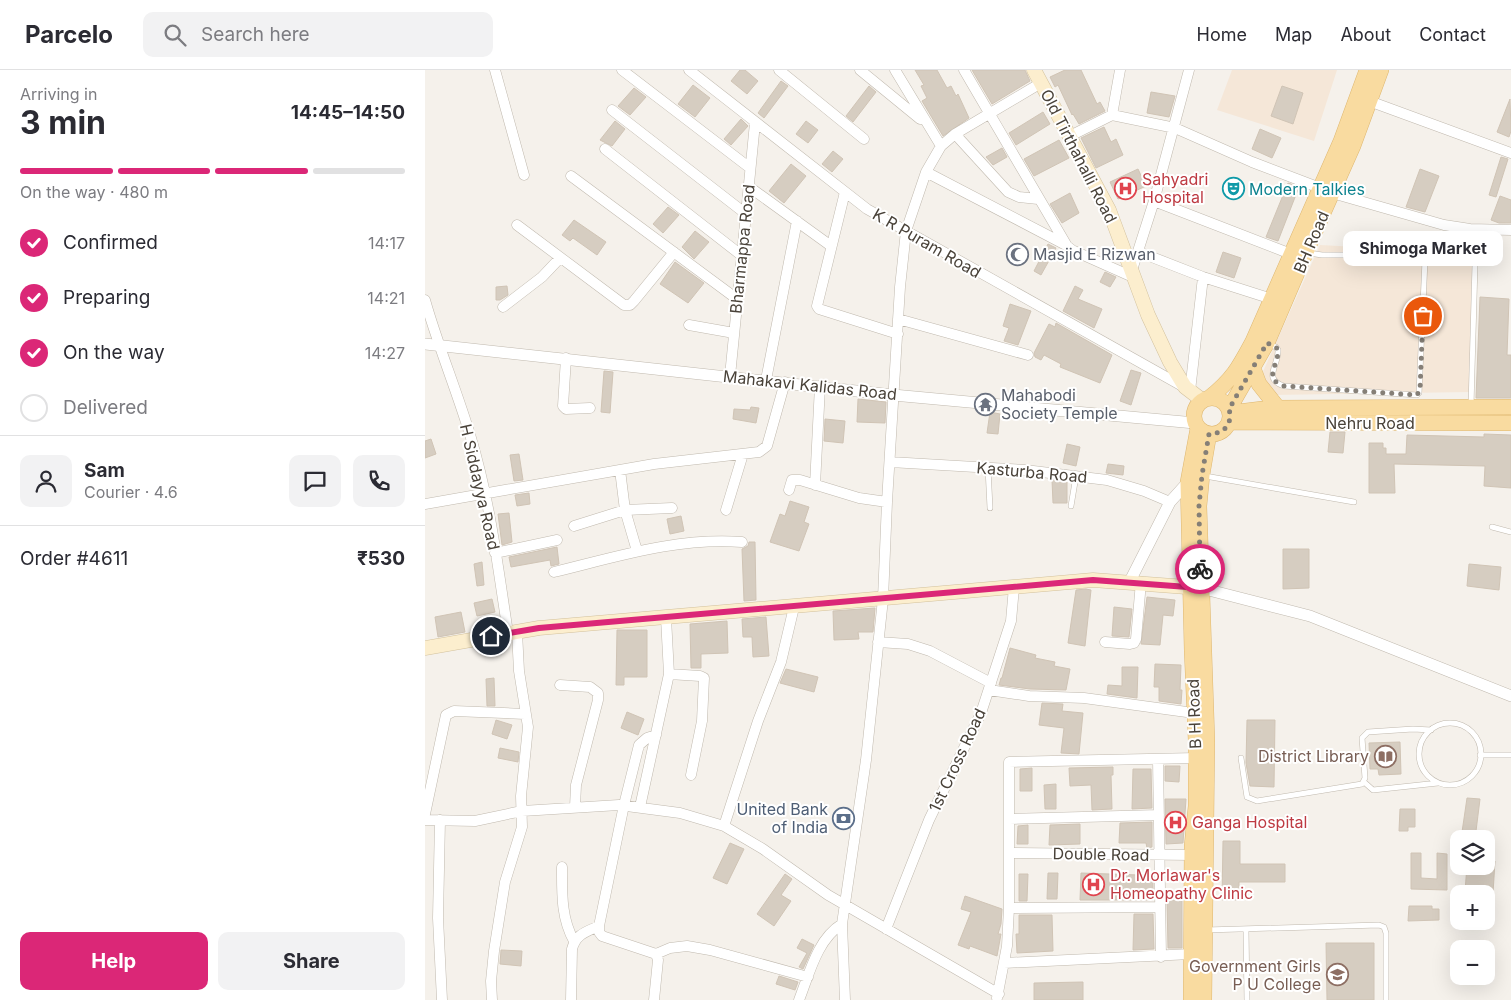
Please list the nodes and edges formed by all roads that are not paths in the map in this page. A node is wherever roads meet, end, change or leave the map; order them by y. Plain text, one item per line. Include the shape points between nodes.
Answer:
1 (495, 70) edge
2 (622, 70) edge
3 (779, 70) edge
4 (860, 70) edge
5 (895, 70) edge
6 (964, 70) edge
7 (1034, 70) edge
8 (1119, 70) edge
9 (1189, 70) edge
10 (1367, 70) edge
11 (1381, 70) edge
12 (692, 71) edge
13 (1041, 83) junction
14 (1369, 101) junction
15 (612, 110) dead end
16 (990, 113) junction
17 (1113, 115) junction
18 (755, 123) junction
19 (927, 125) junction
20 (1175, 128) junction
21 (955, 134) junction
22 (1070, 136) junction
23 (864, 139) dead end
24 (941, 146) junction
25 (605, 149) dead end
26 (1511, 153) edge
27 (750, 168) junction
28 (926, 172) junction
29 (524, 175) dead end
30 (571, 176) dead end
31 (749, 186) junction
32 (1326, 190) junction
33 (845, 192) junction
34 (1038, 199) junction
35 (1155, 201) junction
36 (745, 214) junction
37 (797, 221) junction
38 (517, 226) dead end
39 (1511, 230) edge
40 (907, 231) junction
41 (831, 246) junction
42 (1067, 246) junction
43 (674, 252) junction
44 (1139, 252) junction
45 (1306, 252) junction
46 (1291, 254) junction
47 (741, 255) junction
48 (560, 258) junction
49 (1475, 264) dead end
50 (1133, 274) junction
51 (1203, 277) junction
52 (737, 299) junction
53 (1272, 299) junction
54 (425, 300) edge
55 (503, 307) dead end
56 (899, 319) junction
57 (689, 325) dead end
58 (734, 334) junction
59 (898, 334) junction
60 (1267, 343) junction
61 (425, 344) edge
62 (438, 345) junction
63 (1028, 355) dead end
64 (566, 358) junction
65 (1253, 368) junction
66 (730, 376) junction
67 (766, 380) junction
68 (785, 382) junction
69 (820, 386) junction
70 (1197, 394) junction
71 (893, 395) junction
72 (1471, 407) junction
73 (1511, 407) edge
74 (590, 408) dead end
75 (1278, 408) junction
76 (1229, 415) junction
77 (1511, 423) edge
78 (1201, 428) junction
79 (743, 454) junction
80 (890, 462) junction
81 (988, 468) junction
82 (620, 470) junction
83 (1202, 475) junction
84 (1076, 476) junction
85 (1188, 482) junction
86 (815, 485) junction
87 (789, 490) dead end
88 (484, 495) junction
89 (887, 502) junction
90 (1170, 502) junction
91 (1354, 502) dead end
92 (425, 504) edge
93 (1071, 506) dead end
94 (672, 508) dead end
95 (991, 508) dead end
96 (625, 510) junction
97 (726, 510) dead end
98 (574, 526) dead end
99 (1492, 527) dead end
100 (1511, 532) edge
101 (557, 540) dead end
102 (742, 542) dead end
103 (637, 551) junction
104 (495, 553) junction
105 (554, 572) dead end
106 (1136, 582) junction
107 (1014, 587) junction
108 (1196, 587) junction
109 (883, 599) junction
110 (794, 607) junction
111 (666, 618) junction
112 (513, 633) junction
113 (878, 642) junction
114 (1105, 642) dead end
115 (425, 648) edge
116 (669, 674) junction
117 (560, 685) dead end
118 (990, 686) junction
119 (1511, 696) edge
120 (1194, 713) junction
121 (525, 714) junction
122 (1431, 730) junction
123 (656, 735) junction
124 (1480, 754) junction
125 (1511, 755) edge
126 (1196, 758) junction
127 (1241, 758) dead end
128 (1157, 759) junction
129 (691, 775) dead end
130 (1364, 782) junction
131 (1439, 783) junction
132 (624, 805) junction
133 (575, 807) junction
134 (640, 807) junction
135 (522, 811) junction
136 (425, 814) edge
137 (1159, 815) junction
138 (1010, 818) junction
139 (425, 820) edge
140 (440, 820) junction
141 (724, 826) junction
142 (1010, 853) junction
143 (1159, 855) junction
144 (1192, 855) junction
145 (562, 867) dead end
146 (844, 905) junction
147 (1159, 907) junction
148 (1009, 908) junction
149 (842, 924) junction
150 (599, 926) junction
151 (886, 929) junction
152 (1204, 930) junction
153 (1246, 930) junction
154 (574, 941) junction
155 (656, 954) junction
156 (1191, 954) junction
157 (1161, 957) junction
158 (1004, 963) junction
159 (808, 977) junction
160 (998, 997) edge
161 (442, 1000) edge
162 (492, 1000) edge
163 (571, 1000) edge
164 (654, 1000) edge
165 (799, 1000) edge
166 (845, 1000) edge
167 (1191, 1000) edge
168 (1204, 1000) edge
169 (1247, 1000) edge
170 (1386, 1000) edge

1 - 29 street
2 - 27 street
3 - 23 street
4 - 19 street
5 - 19 street
6 - 16 street
7 - 13 main road, Old Tirthahalli Road
8 - 17 street
9 - 20 street
10 - 32 main road, BH Road
11 - 14 main road, BH Road
12 - 18 street, K R Puram Road
13 - 16 street
13 - 22 main road, Old Tirthahalli Road
14 - 26 street
14 - 32 main road, BH Road via 1353,146
15 - 36 street
16 - 21 street
16 - 34 street
17 - 20 street
17 - 22 street
18 - 27 street, Bharmappa Road
18 - 33 street, K R Puram Road
19 - 24 street
20 - 32 street
20 - 35 street
21 - 24 street
21 - 34 street via 1008,192
22 - 50 main road, Old Tirthahalli Road via 1109,210
24 - 28 street
25 - 47 street
27 - 31 street, Bharmappa Road
28 - 40 street
28 - 42 street
30 - 43 street
31 - 36 street, Bharmappa Road
31 - 37 street
32 - 39 street via 1444,226
32 - 45 main road, BH Road
32 - 46 main road, BH Road
33 - 40 street, K R Puram Road
33 - 41 street
34 - 42 street
35 - 44 street
35 - 46 street
36 - 47 street, Bharmappa Road
37 - 41 street
37 - 67 street
38 - 48 street
40 - 56 street
40 - 70 street, K R Puram Road
41 - 59 street via 818,308
42 - 50 street
43 - 48 street via 630,305 624,305
43 - 52 street
44 - 50 street
44 - 51 street
45 - 60 main road, BH Road
45 - 60 lane via 1422,256 1425,260 1419,393 1284,386 1273,380 1278,350
46 - 53 main road, BH Road
47 - 52 street, Bharmappa Road
48 - 55 street via 542,277
49 - 72 lane
50 - 70 main road, Old Tirthahalli Road via 1170,362
51 - 53 street
51 - 70 street
52 - 58 street, Bharmappa Road
53 - 70 main road, BH Road via 1236,372 1226,384
54 - 62 street, H Siddayya Road
56 - 59 street
56 - 63 street
57 - 58 street
58 - 66 street, Bharmappa Road
59 - 71 street
60 - 65 main road, BH Road
61 - 62 street, Mahakavi Kalidas Road
62 - 64 street, Mahakavi Kalidas Road
62 - 88 street, H Siddayya Road via 471,438
64 - 66 street, Mahakavi Kalidas Road
64 - 74 street via 563,406 566,409
65 - 75 main road via 1267,397
65 - 76 main road, BH Road
66 - 67 street, Mahakavi Kalidas Road
67 - 68 street, Mahakavi Kalidas Road
68 - 69 street, Mahakavi Kalidas Road
68 - 79 street via 767,446 759,452
69 - 71 street, Mahakavi Kalidas Road
69 - 86 street
70 - 76 main road via 1221,400
70 - 78 main road via 1195,410
71 - 78 street, Mahakavi Kalidas Road
71 - 80 street
72 - 73 main road, Nehru Road
72 - 75 main road, Nehru Road
75 - 76 main road, Nehru Road
76 - 77 main road, Nehru Road
76 - 78 main road via 1221,432
78 - 83 main road
78 - 85 main road, B H Road
79 - 82 street
79 - 97 street
80 - 81 street, Kasturba Road
80 - 89 street
81 - 84 street, Kasturba Road
81 - 95 lane
82 - 88 street
82 - 96 street
83 - 91 lane
83 - 108 main road
84 - 90 street, Kasturba Road via 1107,480
84 - 93 lane
85 - 90 street
85 - 108 main road, B H Road
86 - 87 street via 795,479
86 - 89 street via 859,498
88 - 92 street
88 - 104 street, H Siddayya Road
89 - 109 street
90 - 106 street
94 - 96 street
96 - 98 street
96 - 103 street
99 - 100 lane
101 - 104 street
102 - 103 street via 695,541
103 - 105 street
104 - 112 street, H Siddayya Road
106 - 107 main road via 1093,580
106 - 108 main road
106 - 114 street via 1136,640 1130,644
107 - 109 main road
107 - 118 street, 1st Cross Road via 1011,621
108 - 119 street via 1310,616
108 - 120 main road, B H Road
108 - 152 main road via 1207,740
109 - 110 main road
109 - 113 street
110 - 111 main road
110 - 141 street via 781,662
111 - 112 main road
111 - 116 street
112 - 115 main road
112 - 121 street, H Siddayya Road
113 - 118 street via 908,644 930,651
113 - 146 street via 866,760
116 - 123 street
116 - 129 street via 703,678 702,721
117 - 133 street via 590,687 598,693 576,785
118 - 120 street via 1029,696 1083,698
118 - 151 street, 1st Cross Road via 971,736 929,820
120 - 126 main road, B H Road
121 - 135 street, H Siddayya Road via 528,727
121 - 136 street via 454,710 446,715
122 - 124 lane via 1450,723 1466,728 1479,743
122 - 130 lane via 1364,734
122 - 131 lane via 1425,736 1419,756 1421,767
123 - 132 street via 639,746
123 - 134 street
124 - 125 lane
124 - 131 lane via 1481,759 1471,777 1458,784
126 - 128 street
126 - 144 main road, B H Road
127 - 130 lane via 1247,797 1251,800
128 - 137 street
128 - 138 street via 1009,762
130 - 131 lane via 1373,790
132 - 133 street
132 - 134 street
132 - 150 street
133 - 135 street
134 - 141 street via 679,813
135 - 140 street via 475,820
135 - 162 street, H Siddayya Road via 522,827 505,882 494,951
137 - 138 street
137 - 143 street
138 - 142 street
139 - 140 street
140 - 161 street via 438,918
141 - 146 street
142 - 143 street, Double Road
142 - 148 street
143 - 144 street, Double Road
143 - 147 street
144 - 156 main road, B H Road
145 - 154 street via 564,917
146 - 149 street
146 - 151 street
147 - 148 street
147 - 157 street
148 - 158 street
149 - 159 street via 827,937
149 - 166 street
150 - 154 street
150 - 155 street via 602,936
151 - 160 street
152 - 153 lane
152 - 168 main road
153 - 169 lane
153 - 170 lane via 1379,925 1387,933
154 - 163 street
155 - 159 street via 687,946
155 - 164 street
156 - 157 street
156 - 167 main road, B H Road
157 - 158 street
158 - 160 street
159 - 165 street

